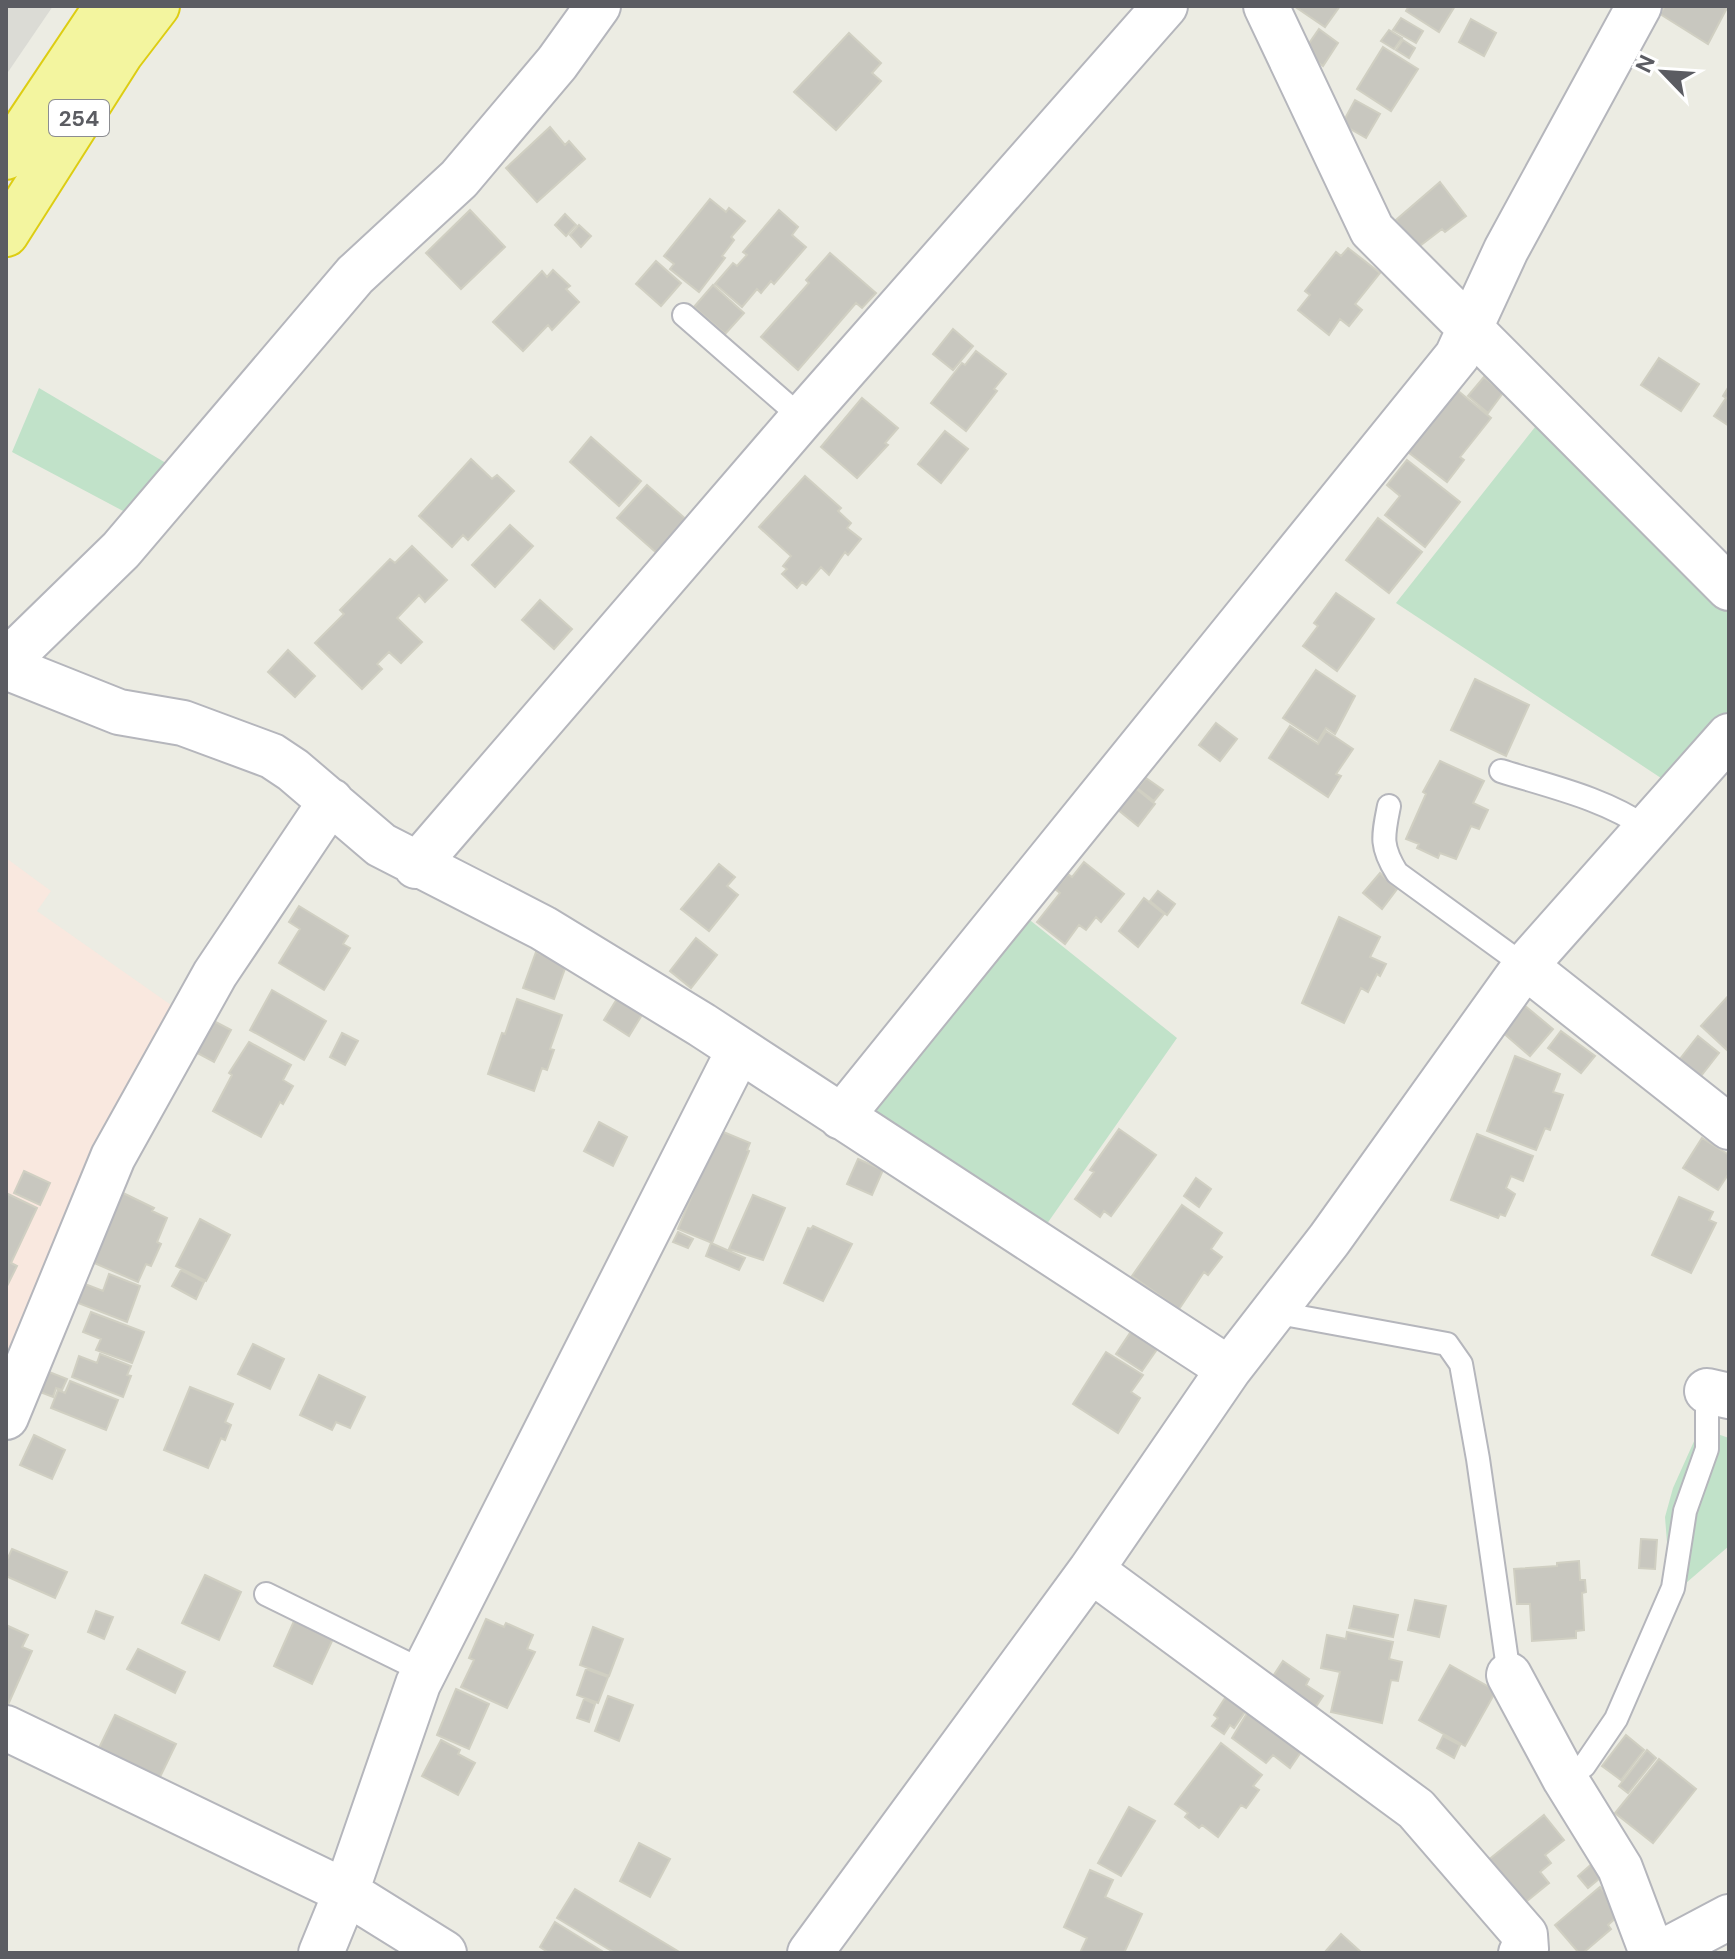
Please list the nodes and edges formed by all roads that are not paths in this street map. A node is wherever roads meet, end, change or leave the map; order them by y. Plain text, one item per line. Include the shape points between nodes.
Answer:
1 (107, 6) edge
2 (157, 6) edge
3 (598, 6) edge
4 (1165, 6) edge
5 (1266, 6) edge
6 (1639, 6) edge
7 (6, 157) edge
8 (6, 234) edge
9 (684, 315) dead end
10 (1472, 327) junction
11 (802, 418) junction
12 (1729, 588) edge
13 (6, 664) edge
14 (1729, 736) edge
15 (1501, 771) dead end
16 (331, 801) junction
17 (1389, 806) dead end
18 (1647, 828) junction
19 (416, 866) junction
20 (1525, 966) junction
21 (739, 1050) junction
22 (841, 1117) junction
23 (1729, 1127) edge
24 (1273, 1312) junction
25 (1229, 1369) junction
26 (1718, 1393) edge
27 (6, 1417) edge
28 (1091, 1570) junction
29 (266, 1594) dead end
30 (425, 1672) junction
31 (1509, 1675) joint
32 (6, 1728) edge
33 (1565, 1779) junction
34 (346, 1892) junction
35 (1729, 1917) edge
36 (321, 1953) edge
37 (444, 1953) edge
38 (810, 1953) edge
39 (1521, 1953) edge
40 (1652, 1953) edge
41 (1661, 1953) edge

1 - 7 highway, 254
2 - 8 highway, 254 via 121,53
3 - 13 street via 459,179 355,275 121,550
4 - 11 street
5 - 10 street via 1372,230
6 - 10 street via 1506,250
9 - 11 lane
10 - 12 street
10 - 22 street via 1457,356
11 - 19 street
13 - 16 street via 119,712 183,723 249,745 293,770
14 - 18 street
15 - 18 lane via 1603,802
16 - 19 street via 381,845
16 - 27 street via 215,974 113,1157
17 - 20 lane via 1385,854 1397,873
18 - 20 street
19 - 21 street via 543,928
20 - 23 street
20 - 24 street
21 - 22 street
21 - 30 street
22 - 25 street
24 - 25 street
24 - 31 lane via 1447,1344 1461,1364
25 - 28 street
26 - 33 lane via 1707,1449 1685,1511 1673,1588 1616,1719 1584,1766
28 - 38 street
28 - 39 street via 1416,1809 1525,1935 1526,1949
29 - 30 lane
30 - 34 street
31 - 33 street
32 - 34 street
33 - 40 street via 1620,1868
34 - 36 street
34 - 37 street
35 - 41 street

